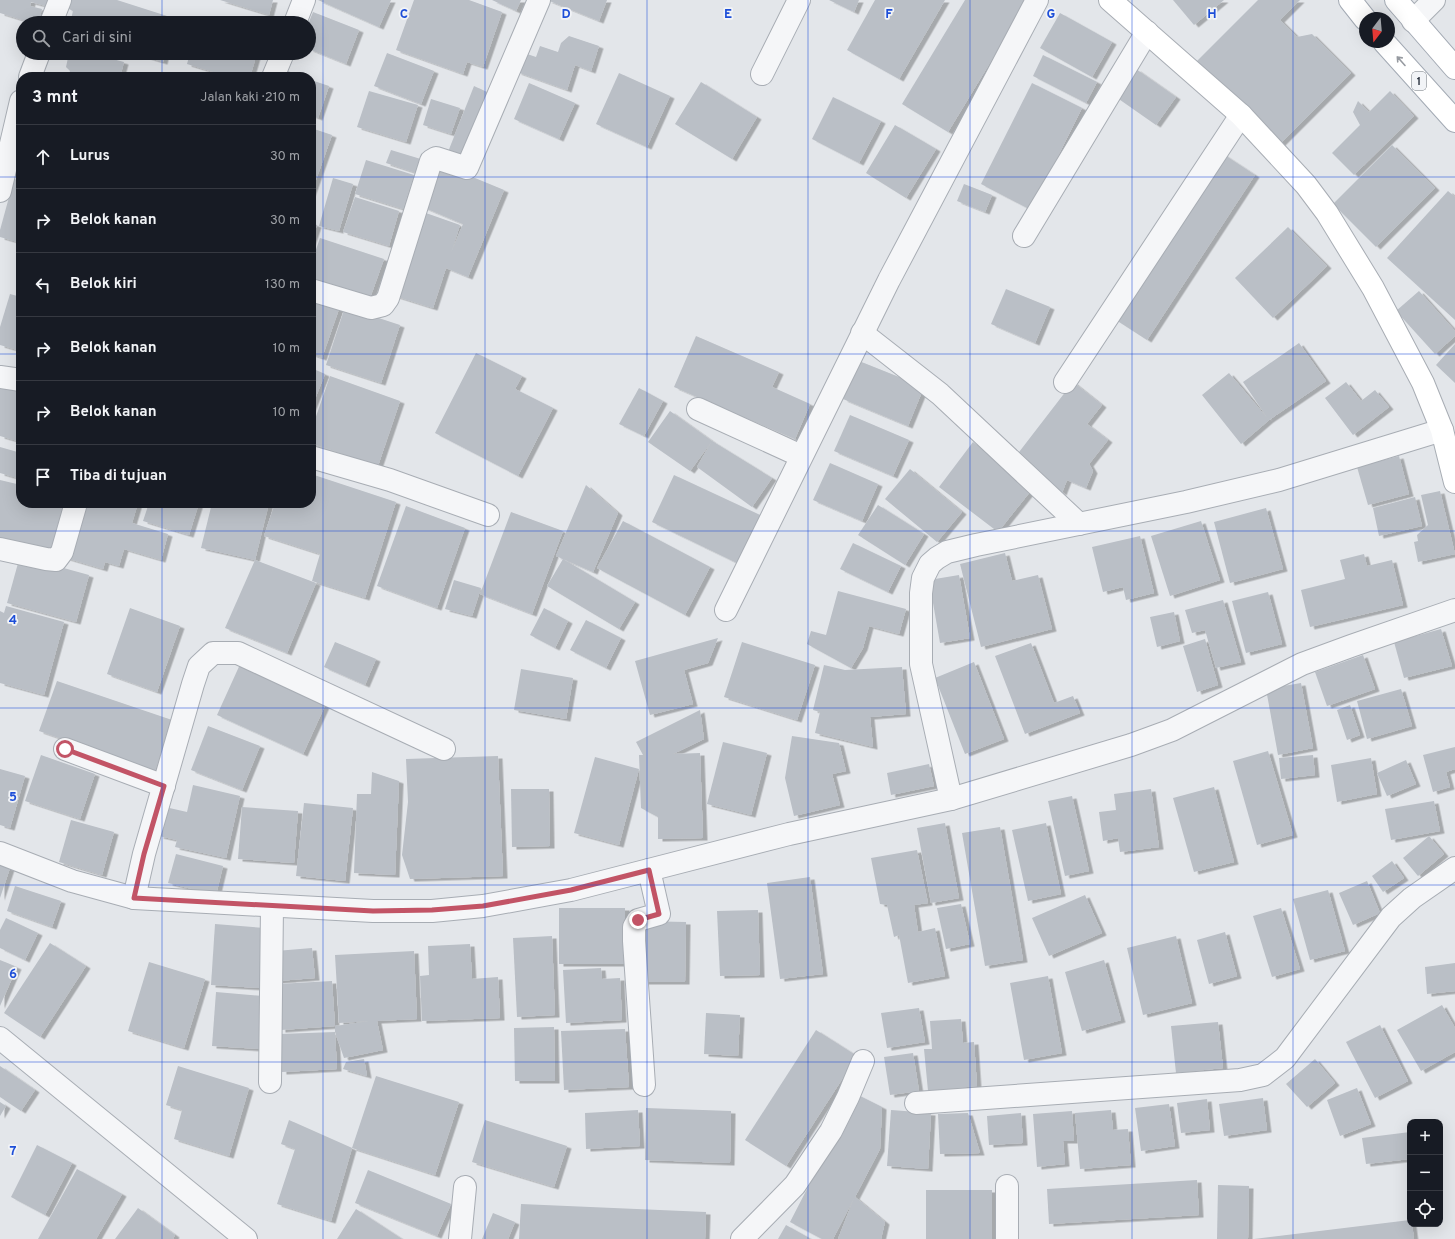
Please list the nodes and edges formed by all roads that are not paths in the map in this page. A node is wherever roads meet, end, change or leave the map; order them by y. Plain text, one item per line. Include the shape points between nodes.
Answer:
1 (60, 0) edge
2 (304, 0) edge
3 (539, 0) edge
4 (799, 0) edge
5 (1037, 0) edge
6 (1110, 0) edge
7 (1350, 0) edge
8 (1396, 0) edge
9 (1434, 0) edge
10 (1359, 12) edge
11 (54, 16) edge
12 (298, 16) edge
13 (1413, 20) junction
14 (1147, 32) junction
15 (1389, 48) edge
16 (36, 60) edge
17 (280, 60) edge
18 (1455, 68) edge
19 (32, 72) edge
20 (275, 72) edge
21 (762, 74) dead end
22 (1241, 115) junction
23 (1455, 121) edge
24 (16, 123) edge
25 (0, 191) edge
26 (1024, 236) dead end
27 (316, 292) edge
28 (862, 333) junction
29 (0, 377) edge
30 (16, 379) edge
31 (1065, 382) dead end
32 (698, 409) dead end
33 (1442, 430) junction
34 (802, 456) junction
35 (316, 458) edge
36 (1455, 482) edge
37 (75, 508) edge
38 (488, 515) dead end
39 (1080, 524) junction
40 (0, 549) edge
41 (726, 610) dead end
42 (1455, 610) edge
43 (65, 749) dead end
44 (444, 749) dead end
45 (164, 786) junction
46 (951, 799) junction
47 (0, 853) edge
48 (1455, 868) edge
49 (649, 870) junction
50 (134, 898) junction
51 (272, 906) junction
52 (0, 1038) edge
53 (863, 1060) dead end
54 (270, 1082) dead end
55 (644, 1085) dead end
56 (916, 1103) dead end
57 (1007, 1186) dead end
58 (465, 1187) dead end
59 (246, 1239) edge
60 (460, 1239) edge
61 (742, 1239) edge
62 (1008, 1239) edge

1 - 11 street
2 - 12 street
3 - 27 street via 467,168 436,158 431,161 388,298 383,305 365,307
4 - 21 street
5 - 28 street
6 - 14 main road
7 - 10 main road
8 - 13 main road
9 - 13 street
13 - 18 main road
14 - 22 main road
14 - 26 street
23 -> 15 main road, 1
16 - 19 street
17 - 20 street
22 - 31 street
22 - 33 main road via 1306,185 1327,213 1373,288 1404,346 1423,383
24 - 25 street
28 - 34 street
28 - 39 street via 940,394
29 - 30 street
32 - 34 street
33 - 36 main road
33 - 39 street via 1279,480
34 - 41 street
35 - 38 street via 390,480
37 - 40 street via 62,552 56,560
39 - 46 street via 947,552 930,564 923,578 920,593 921,664
42 - 46 street via 1302,664 1158,735
43 - 45 street
44 - 45 street via 238,653 213,653 199,666
45 - 50 street
46 - 49 street via 789,834
47 - 50 street via 72,881
48 - 56 street via 1412,898 1391,917 1285,1058 1263,1075 1240,1080
49 - 51 street via 571,890 483,906 373,911
49 - 55 street via 659,914 638,920 634,927
50 - 51 street
51 - 54 street
52 - 59 street
53 - 61 street via 831,1131 795,1185
57 - 62 street
58 - 60 street

